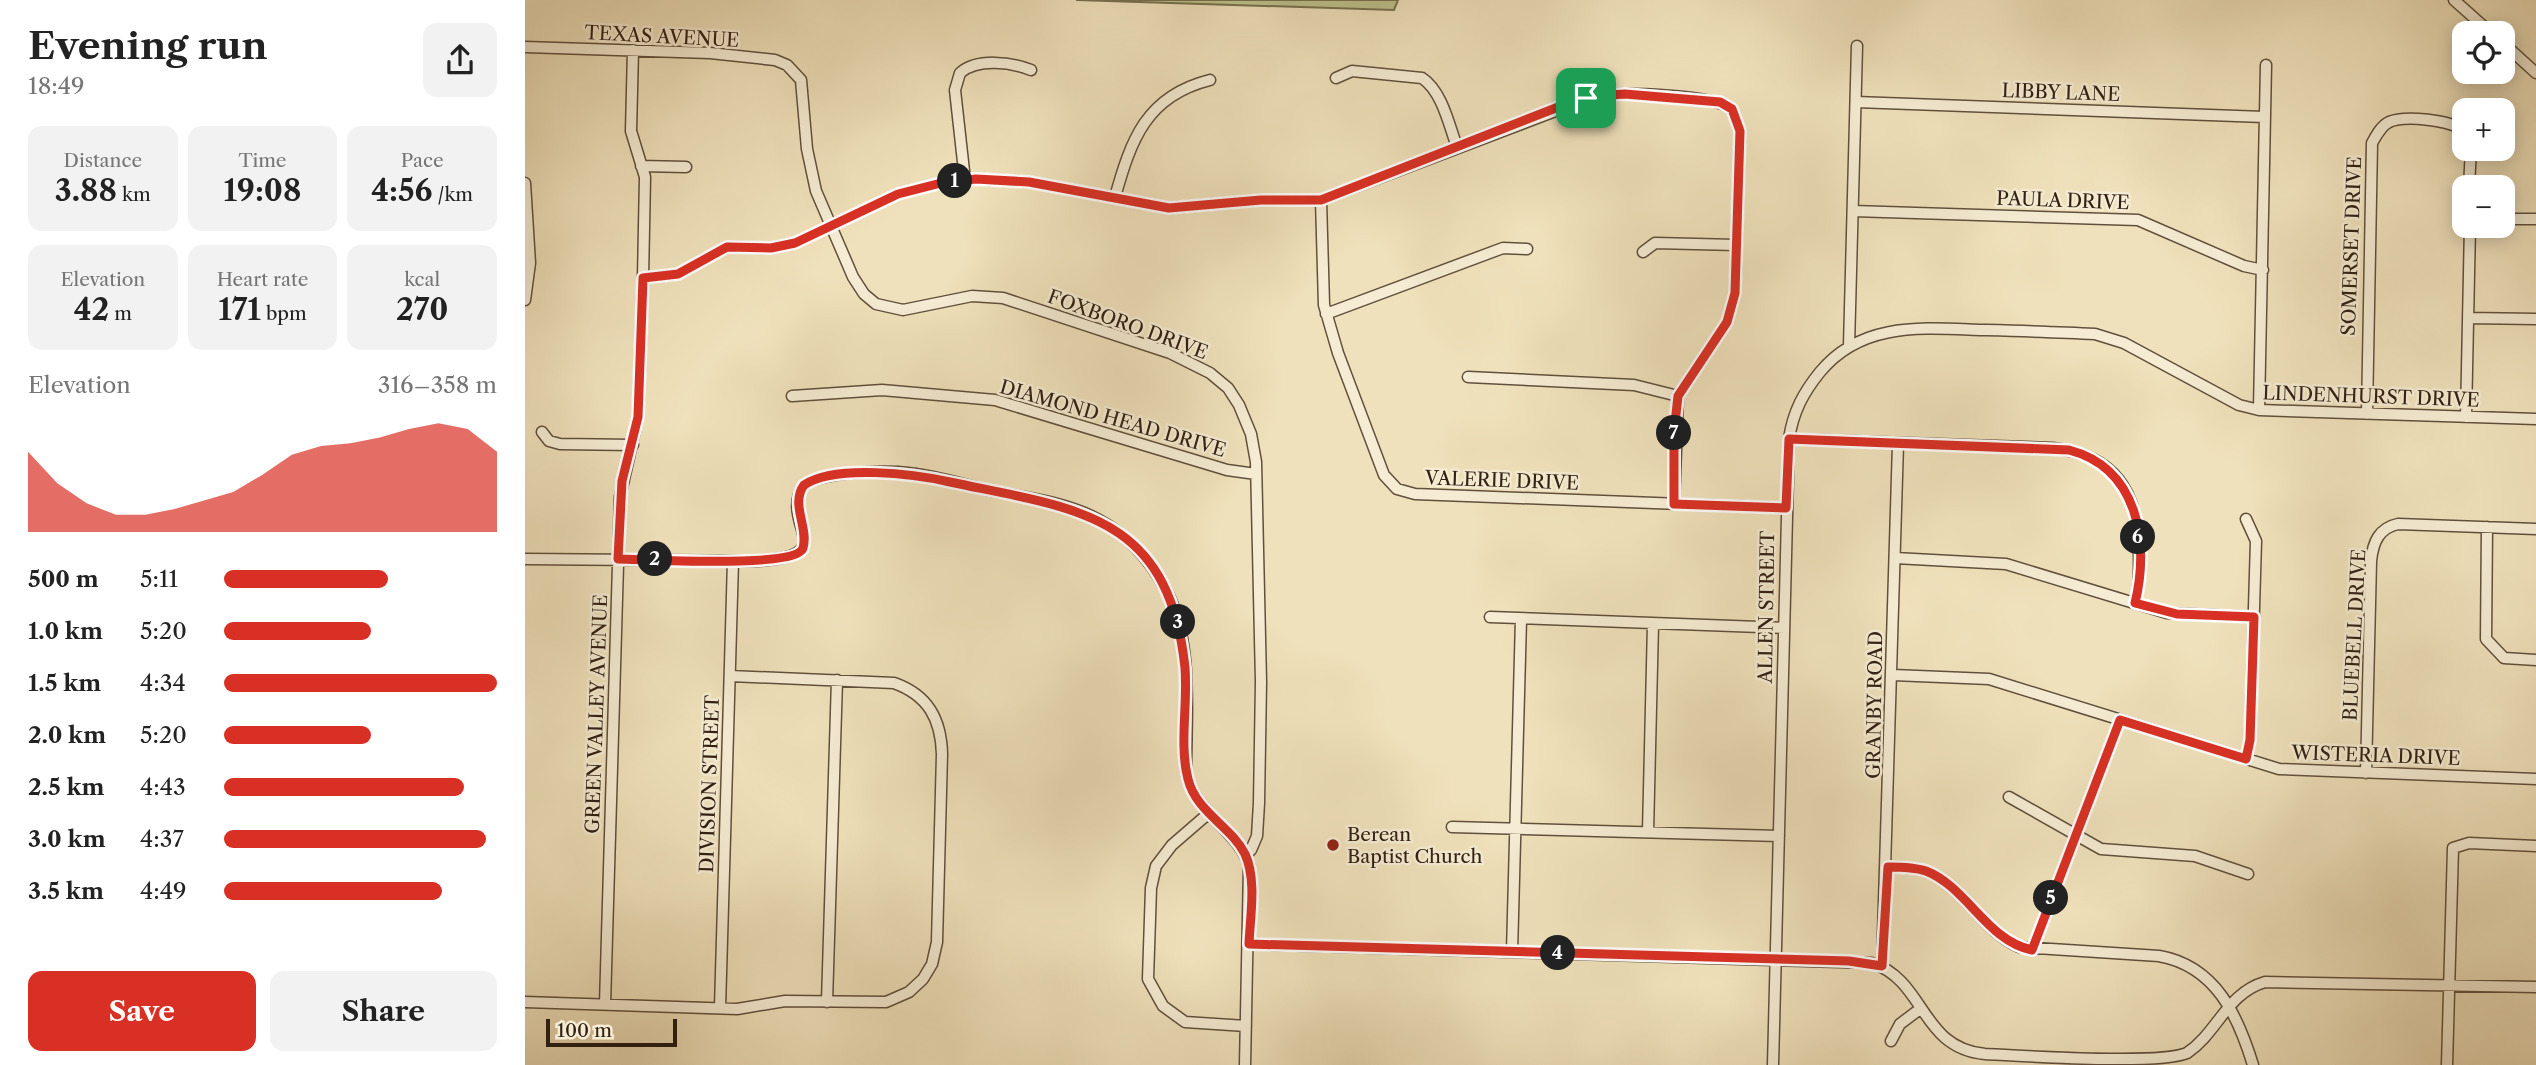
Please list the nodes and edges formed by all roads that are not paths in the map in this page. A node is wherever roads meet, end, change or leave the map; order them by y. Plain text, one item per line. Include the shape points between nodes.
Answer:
1 (2453, 0) edge
2 (2477, 21) edge
3 (1857, 46) dead end
4 (525, 47) edge
5 (633, 50) junction
6 (2515, 54) edge
7 (2266, 65) dead end
8 (794, 69) joint
9 (1031, 70) dead end
10 (2536, 73) edge
11 (1336, 78) dead end
12 (1210, 80) dead end
13 (1856, 102) junction
14 (2264, 117) junction
15 (2452, 125) edge
16 (1457, 147) junction
17 (641, 166) junction
18 (686, 167) dead end
19 (965, 180) junction
20 (525, 183) edge
21 (1115, 197) junction
22 (1321, 200) junction
23 (1853, 211) junction
24 (2515, 219) edge
25 (2536, 219) edge
26 (831, 228) junction
27 (2470, 238) edge
28 (1737, 245) junction
29 (1527, 249) dead end
30 (1643, 252) dead end
31 (2263, 270) junction
32 (643, 278) junction
33 (525, 300) edge
34 (1326, 314) junction
35 (2468, 318) junction
36 (2536, 319) edge
37 (1849, 346) junction
38 (1468, 377) dead end
39 (792, 396) dead end
40 (1678, 396) junction
41 (2259, 410) junction
42 (2367, 414) junction
43 (2466, 417) junction
44 (2536, 419) edge
45 (542, 432) dead end
46 (1789, 439) junction
47 (633, 444) junction
48 (1898, 444) junction
49 (1256, 474) junction
50 (1674, 504) junction
51 (1786, 508) junction
52 (2246, 519) dead end
53 (2487, 527) junction
54 (2536, 529) edge
55 (1895, 558) junction
56 (525, 559) edge
57 (618, 559) junction
58 (733, 561) junction
59 (2135, 603) junction
60 (1490, 617) dead end
61 (2254, 617) junction
62 (1521, 619) junction
63 (1653, 624) junction
64 (1784, 628) junction
65 (2536, 660) edge
66 (1893, 675) junction
67 (730, 676) junction
68 (837, 680) junction
69 (2120, 720) junction
70 (2246, 759) junction
71 (2366, 773) junction
72 (2536, 779) edge
73 (2008, 797) dead end
74 (1209, 813) junction
75 (1452, 827) dead end
76 (1516, 829) junction
77 (1648, 832) junction
78 (1779, 836) junction
79 (2073, 836) junction
80 (2536, 846) edge
81 (1245, 854) junction
82 (1888, 867) junction
83 (2248, 874) dead end
84 (1249, 944) junction
85 (2032, 950) junction
86 (1512, 952) junction
87 (1776, 959) junction
88 (1882, 966) junction
89 (2449, 985) junction
90 (2536, 987) edge
91 (525, 1002) edge
92 (827, 1002) junction
93 (605, 1004) junction
94 (2229, 1004) junction
95 (720, 1008) junction
96 (1920, 1009) junction
97 (1246, 1026) junction
98 (1891, 1041) dead end
99 (1245, 1065) edge
100 (1773, 1065) edge
101 (2253, 1065) edge
102 (2447, 1065) edge

1 - 2 street
3 - 13 street
4 - 5 street, TEXAS AVENUE
5 - 8 street, TEXAS AVENUE via 775,60
5 - 17 street, GREEN VALLEY AVENUE via 631,131
6 - 10 street
7 - 14 street
8 - 26 street, FOXBORO DRIVE via 802,85 810,167
9 - 19 street via 994,64 960,73 955,90
11 - 16 street via 1352,71 1422,78 1438,97
12 - 21 street via 1176,95 1140,126
13 - 14 street, LIBBY LANE
13 - 23 street
14 - 31 street
15 - 42 street, SOMERSET DRIVE via 2396,120 2383,127 2372,144
16 - 22 street
16 - 28 street via 1595,96 1720,102 1732,109 1740,131
17 - 18 street
17 - 32 street, GREEN VALLEY AVENUE via 645,193
19 - 21 street via 1029,182
19 - 26 street via 898,194
20 - 33 street via 530,263
21 - 22 street via 1169,208
22 - 34 street, VALERIE DRIVE
23 - 31 street, PAULA DRIVE via 2138,220
23 - 37 street
24 - 25 street
26 - 32 street via 771,248 727,247 678,274
26 - 49 street, FOXBORO DRIVE via 859,288 876,304 903,310 972,296 1003,298 1195,363 1220,381 1239,405 1251,434
27 - 35 street
28 - 30 street via 1655,243
28 - 40 street via 1735,293 1727,322
29 - 34 street via 1503,248
31 - 41 street
32 - 47 street, GREEN VALLEY AVENUE
34 - 50 street, VALERIE DRIVE via 1384,475 1399,491
35 - 36 street
35 - 43 street
37 - 41 street, LINDENHURST DRIVE via 1906,328 2095,334 2118,340 2239,405
37 - 46 street, ALLEN STREET via 1805,391
38 - 40 street via 1634,385
39 - 49 street, DIAMOND HEAD DRIVE via 882,390 995,400 1227,470
40 - 50 street
41 - 42 street, LINDENHURST DRIVE
42 - 43 street, LINDENHURST DRIVE
43 - 44 street, LINDENHURST DRIVE
45 - 47 street via 549,441 560,444
46 - 48 street
46 - 51 street, ALLEN STREET
47 - 57 street, GREEN VALLEY AVENUE via 619,497
48 - 55 street, GRANBY ROAD
48 - 59 street via 2053,447 2095,459 2117,477 2133,505 2140,581
49 - 81 street, FOXBORO DRIVE via 1259,803 1257,836
50 - 51 street, VALERIE DRIVE
51 - 64 street, ALLEN STREET
52 - 61 street via 2256,541
53 - 54 street, BLUEBELL DRIVE
53 - 65 street via 2486,639 2504,658
53 - 71 street, BLUEBELL DRIVE via 2398,524 2386,528 2375,542
55 - 59 street via 2006,564
55 - 66 street, GRANBY ROAD
56 - 57 street
57 - 58 street
57 - 93 street, GREEN VALLEY AVENUE
58 - 67 street, DIVISION STREET
58 - 74 street via 789,558 802,550 802,487 837,476 913,474 1092,516 1114,528 1151,566 1173,605 1185,667 1187,775 1195,797
59 - 61 street via 2177,614
60 - 62 street
61 - 70 street
62 - 63 street
62 - 76 street
63 - 64 street
63 - 77 street
64 - 78 street, ALLEN STREET
66 - 69 street, WISTERIA DRIVE via 1989,679
66 - 82 street, GRANBY ROAD
67 - 68 street
67 - 95 street, DIVISION STREET
68 - 92 street
68 - 92 street via 894,683 919,696 935,715 941,734 937,942 929,971 915,988 896,999
69 - 70 street, WISTERIA DRIVE
69 - 79 street
70 - 71 street, WISTERIA DRIVE via 2279,769
71 - 72 street, WISTERIA DRIVE
73 - 79 street
74 - 81 street
74 - 97 street via 1172,845 1156,866 1151,888 1149,979 1163,1006 1185,1021
75 - 76 street
76 - 77 street
76 - 86 street
77 - 78 street
78 - 87 street, ALLEN STREET
79 - 83 street via 2101,849 2187,855
79 - 85 street
80 - 89 street via 2460,843 2451,852
81 - 84 street via 1250,885
82 - 85 street via 1913,868 1936,877 2012,944
82 - 88 street, GRANBY ROAD
84 - 86 street
84 - 97 street
85 - 94 street via 2170,958 2217,987
86 - 87 street
87 - 88 street
87 - 100 street, ALLEN STREET
88 - 96 street via 1902,982
89 - 90 street
89 - 94 street via 2273,981 2250,987
89 - 102 street
91 - 93 street
92 - 95 street
93 - 95 street
94 - 96 street via 2194,1048 2178,1058 2155,1062 1969,1053 1943,1039
94 - 101 street
96 - 98 street via 1900,1024
97 - 99 street

